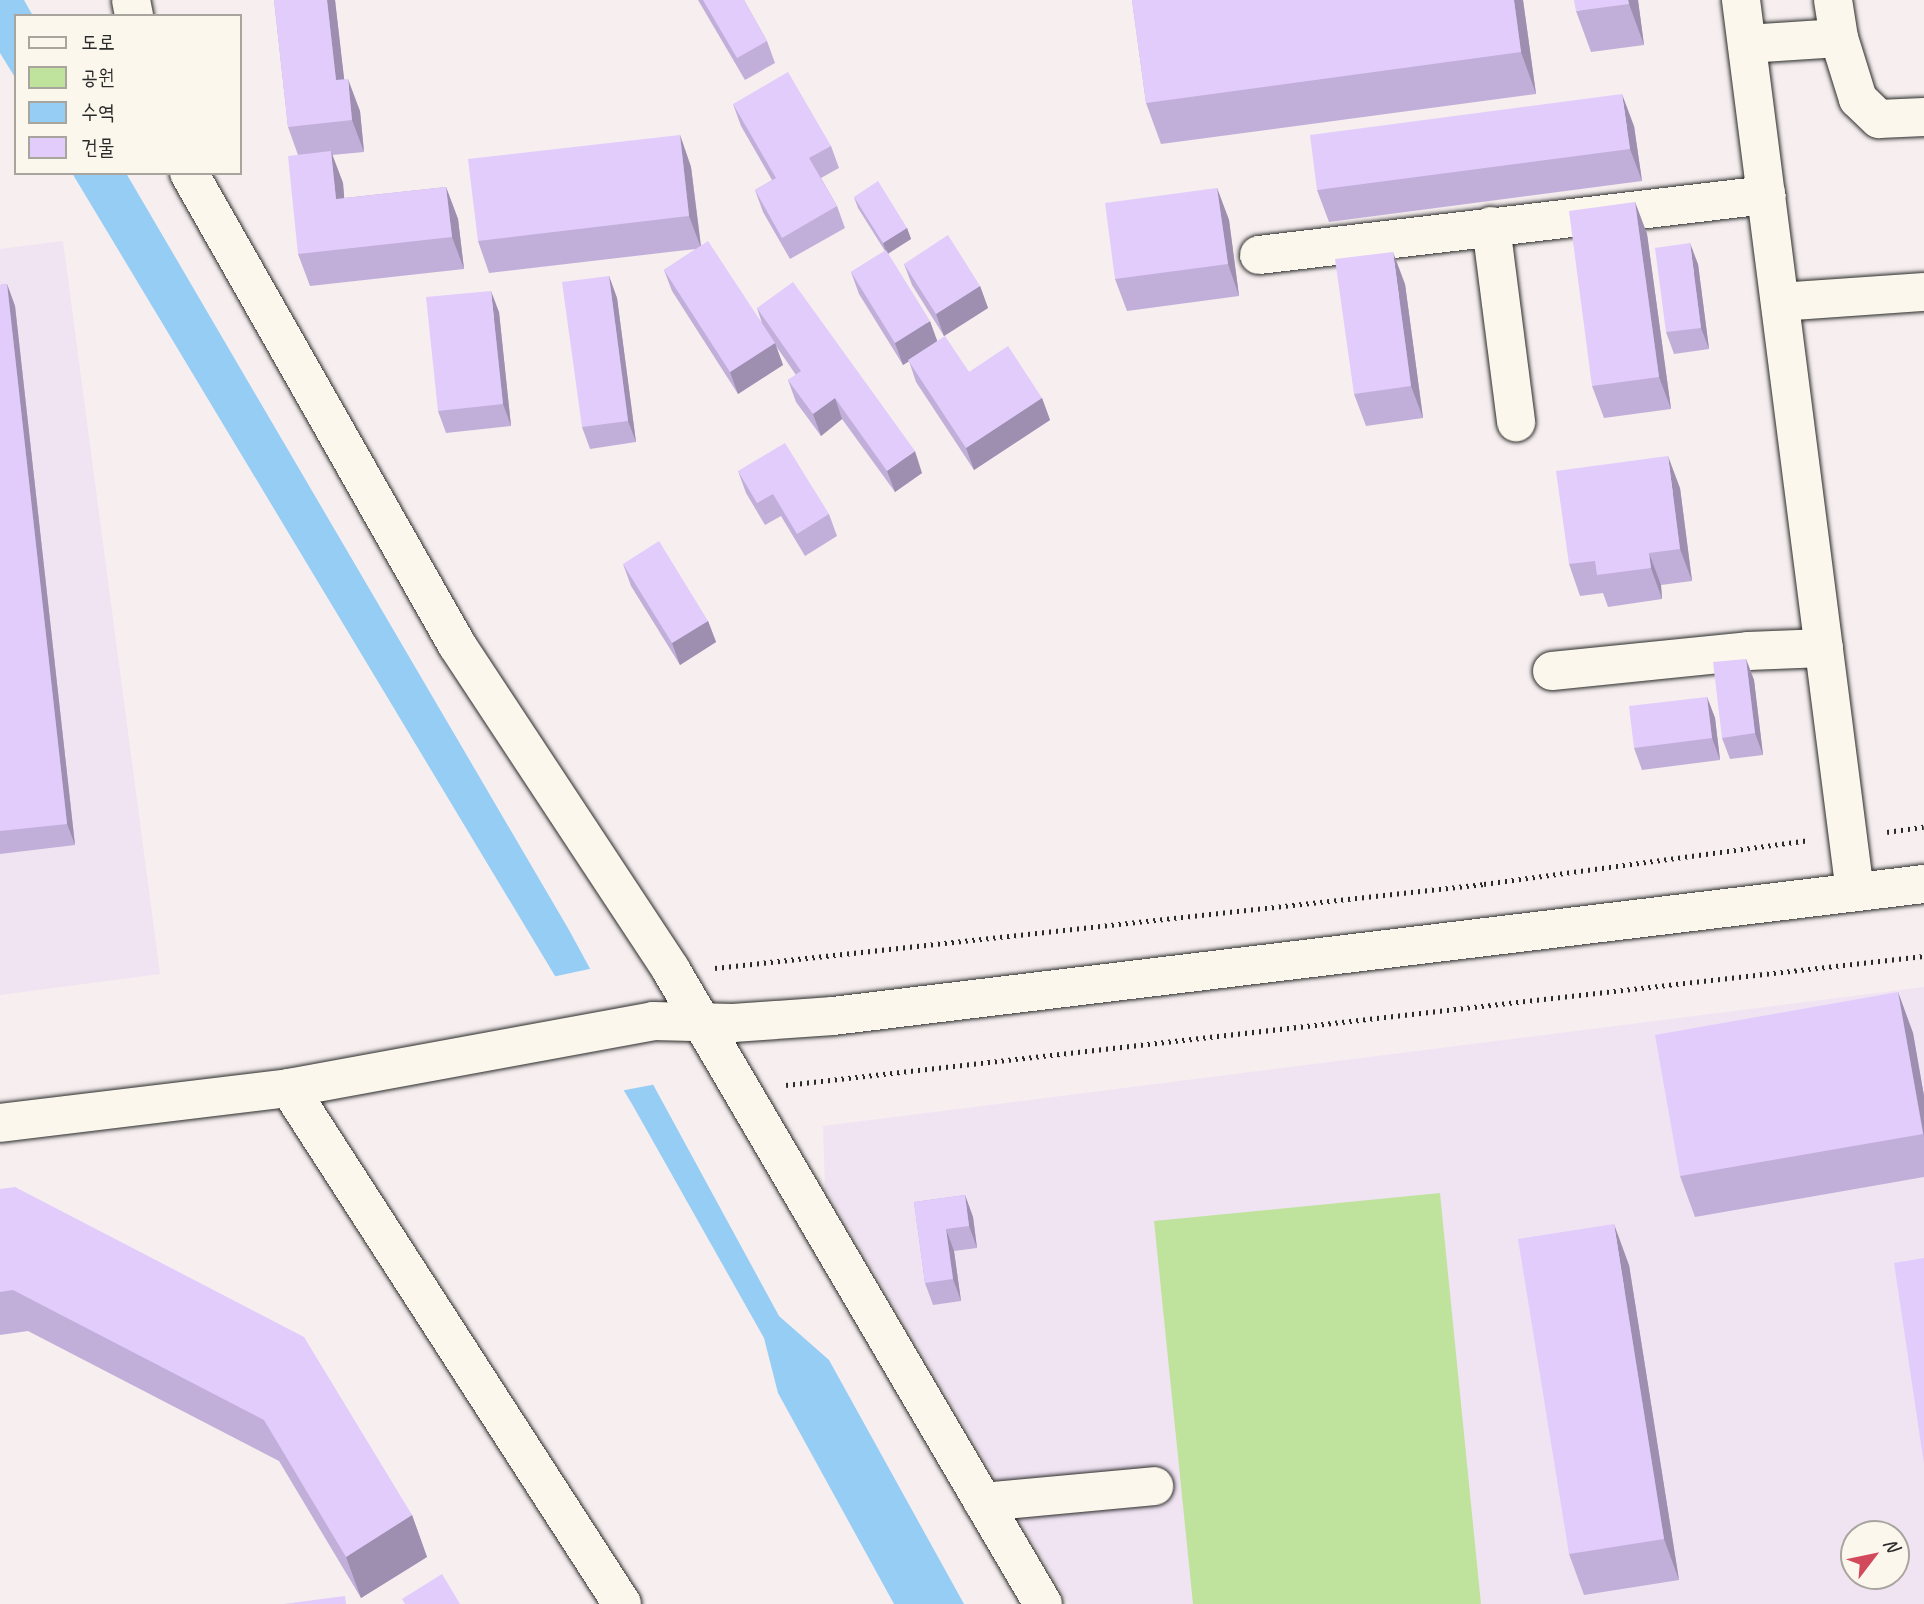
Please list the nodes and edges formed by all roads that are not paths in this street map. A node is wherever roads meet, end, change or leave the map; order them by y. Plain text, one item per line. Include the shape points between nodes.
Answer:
1 (1741, 0) edge
2 (1833, 0) edge
3 (1839, 38) junction
4 (1747, 44) junction
5 (1924, 117) edge
6 (190, 175) edge
7 (1766, 195) junction
8 (1491, 226) junction
9 (1259, 255) dead end
10 (1924, 292) edge
11 (1780, 302) junction
12 (1516, 422) dead end
13 (1824, 648) junction
14 (1552, 671) dead end
15 (1924, 884) edge
16 (1855, 892) junction
17 (701, 1021) junction
18 (289, 1088) junction
19 (0, 1123) edge
20 (1154, 1486) dead end
21 (983, 1502) junction
22 (622, 1604) edge
23 (1043, 1604) edge

1 - 4 street
2 - 3 street
3 - 4 street
3 - 5 street via 1858,99 1879,119
4 - 7 street
6 - 17 street via 457,645
7 - 8 street
7 - 11 street
8 - 9 street
8 - 12 street
10 - 11 street
11 - 13 street
13 - 14 street
13 - 16 street
15 - 16 street
16 - 17 street via 834,1016
17 - 18 street via 653,1021
17 - 21 street
18 - 19 street
18 - 22 street
20 - 21 street
21 - 23 street

